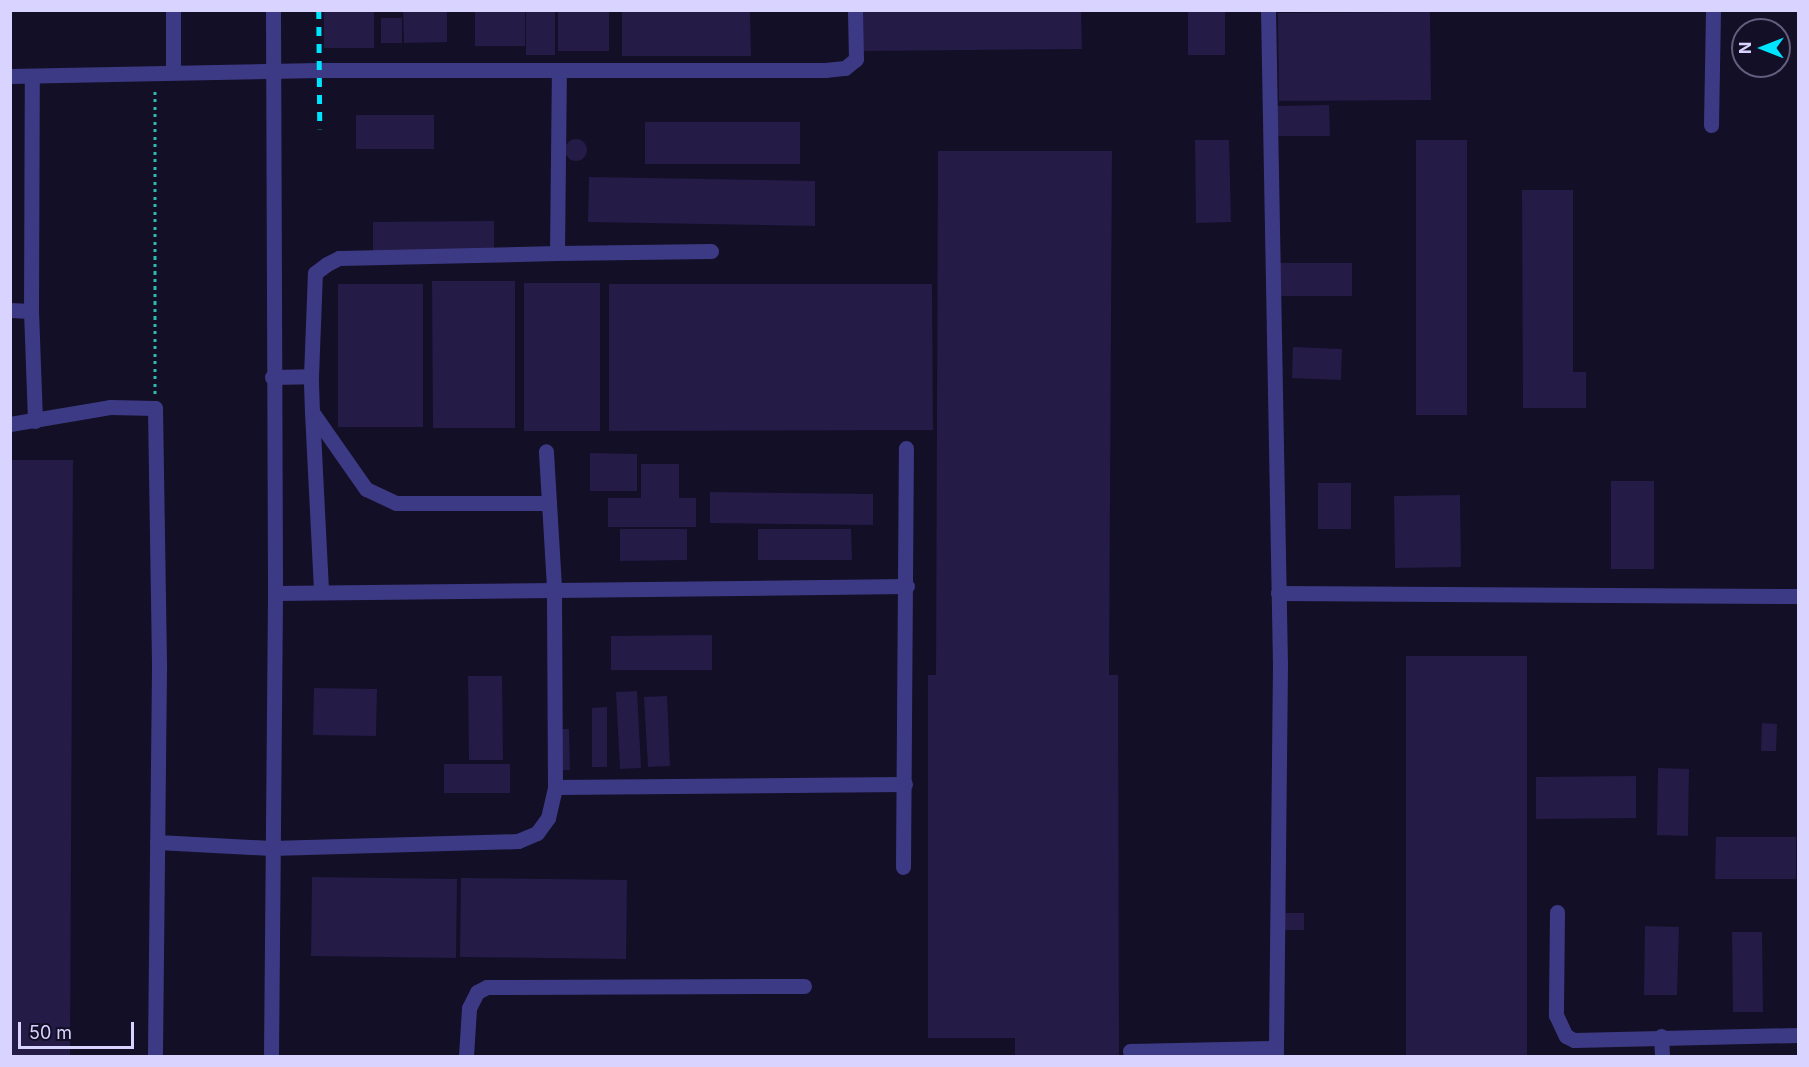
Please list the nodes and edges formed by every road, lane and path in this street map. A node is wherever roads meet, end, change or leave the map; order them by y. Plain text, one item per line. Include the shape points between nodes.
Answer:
1 (173, 10) edge
2 (273, 10) edge
3 (855, 10) edge
4 (1268, 10) edge
5 (1713, 10) edge
6 (559, 70) junction
7 (273, 71) junction
8 (176, 72) junction
9 (155, 73) junction
10 (10, 76) edge
11 (32, 77) junction
12 (1711, 125) dead end
13 (711, 251) dead end
14 (557, 253) junction
15 (10, 310) edge
16 (31, 310) junction
17 (272, 376) junction
18 (311, 376) junction
19 (155, 408) junction
20 (312, 412) junction
21 (35, 421) junction
22 (10, 424) edge
23 (906, 448) dead end
24 (546, 451) dead end
25 (549, 503) junction
26 (907, 586) junction
27 (554, 587) junction
28 (321, 592) junction
29 (275, 593) junction
30 (1278, 593) junction
31 (1798, 597) edge
32 (905, 784) junction
33 (555, 787) junction
34 (164, 842) junction
35 (271, 848) junction
36 (903, 867) dead end
37 (1557, 912) dead end
38 (804, 986) dead end
39 (1798, 1035) edge
40 (1661, 1036) junction
41 (1130, 1051) dead end
42 (1276, 1052) edge
43 (156, 1056) edge
44 (271, 1056) edge
45 (466, 1056) edge
46 (1662, 1056) edge

1 - 8 lane
2 - 7 lane
3 - 6 lane via 856,59 844,68
4 - 30 lane
5 - 12 lane
6 - 7 lane
6 - 14 lane
7 - 8 lane
7 - 17 lane
8 - 9 lane
9 - 11 lane
9 - 19 path
10 - 11 lane
11 - 16 lane
13 - 14 lane
14 - 18 lane via 339,258 315,273
15 - 16 lane
16 - 21 lane
17 - 18 lane
17 - 29 lane
18 - 20 lane
19 - 21 lane via 110,407
19 - 34 lane
20 - 25 lane via 366,489 396,503
20 - 28 lane
21 - 22 lane
23 - 26 lane
24 - 25 lane
25 - 27 lane
26 - 27 lane
26 - 32 lane
27 - 28 lane
27 - 33 lane
28 - 29 lane
29 - 35 lane
30 - 31 lane
30 - 42 lane
32 - 33 lane
32 - 36 lane
33 - 35 lane via 548,818 537,833 518,841
34 - 35 lane
34 - 43 lane
35 - 44 lane
37 - 40 lane via 1556,1015 1566,1036 1574,1040
38 - 45 lane via 487,987 477,992 469,1008
39 - 40 lane
40 - 46 lane
41 - 42 lane

